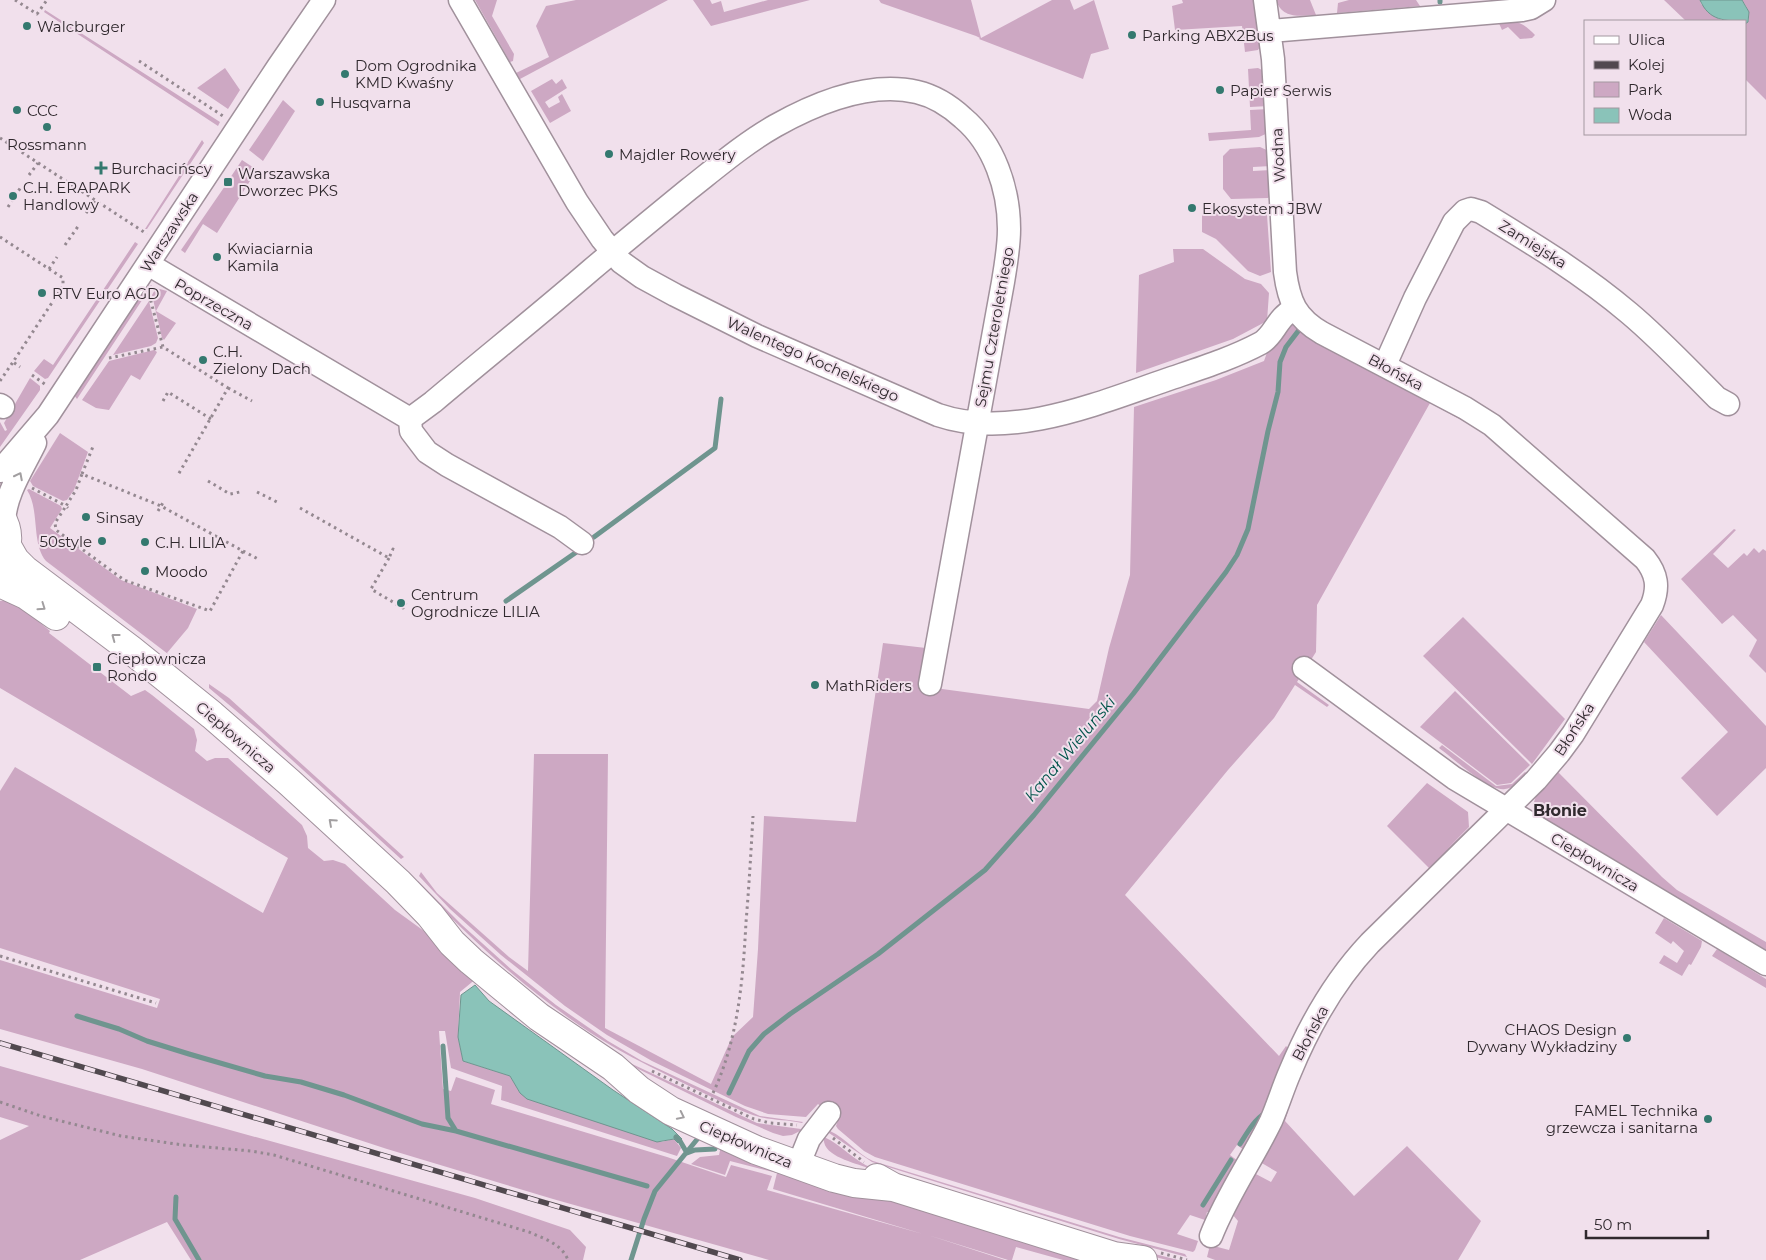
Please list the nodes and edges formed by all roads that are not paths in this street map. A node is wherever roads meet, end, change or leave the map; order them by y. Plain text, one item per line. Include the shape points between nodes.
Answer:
1 (324, 0) edge
2 (460, 0) edge
3 (1265, 0) edge
4 (1544, 0) edge
5 (1270, 31) junction
6 (612, 252) junction
7 (148, 264) junction
8 (1295, 308) junction
9 (1385, 365) junction
10 (1728, 404) dead end
11 (48, 415) junction
12 (410, 419) junction
13 (978, 423) junction
14 (0, 471) edge
15 (3, 536) edge
16 (582, 543) dead end
17 (0, 583) edge
18 (1304, 668) dead end
19 (930, 684) dead end
20 (1506, 809) junction
21 (452, 943) junction
22 (1766, 964) edge
23 (829, 1113) dead end
24 (801, 1158) junction
25 (1211, 1236) dead end
26 (1118, 1258) edge
27 (1142, 1260) edge

1 - 7 street, Warszawska
2 - 6 street, Walentego Kochelskiego via 590,224
3 - 5 street, Wodna
4 - 5 street via 1522,10
5 - 8 street, Wodna via 1283,254 1288,292
6 - 12 street
6 - 13 street, Walentego Kochelskiego via 642,277 757,336 938,415 954,421
6 - 13 street, Sejmu Czteroletniego via 748,144 803,112 848,95 872,91 917,92 938,100 954,110 985,141 1000,175 1007,205 1008,254
7 - 11 street, Warszawska
7 - 12 street, Poprzeczna
8 - 9 street, Błońska via 1310,326
8 - 13 street, Walentego Kochelskiego via 1283,315 1263,342 1212,364 1056,415 1018,422
9 - 10 street, Zamiejska via 1454,222 1465,210 1471,209 1551,255 1621,306 1717,398
9 - 20 street, Błońska via 1501,431 1645,559 1655,576 1657,588 1652,605 1572,734 1548,767
11 - 14 street, Warszawska
15 -> 11 street, Warszawska via 9,498
12 - 16 street via 411,431 428,452 446,465 560,527
13 - 19 street, Sejmu Czteroletniego
21 -> 15 main road, Ciepłownicza via 409,893 282,776 150,665 25,570 15,560
17 -> 21 main road, Ciepłownicza via 35,601 139,678 235,758 386,895
18 - 20 street, Ciepłownicza via 1454,778
20 - 22 street, Ciepłownicza
20 - 25 street, Błońska via 1349,967 1309,1031 1272,1119 1220,1213
21 - 24 main road, Ciepłownicza via 539,1017 613,1067 646,1079 740,1124
23 - 24 street via 814,1130
24 - 26 main road, Ciepłownicza via 861,1170 893,1187
26 - 27 main road, Ciepłownicza

